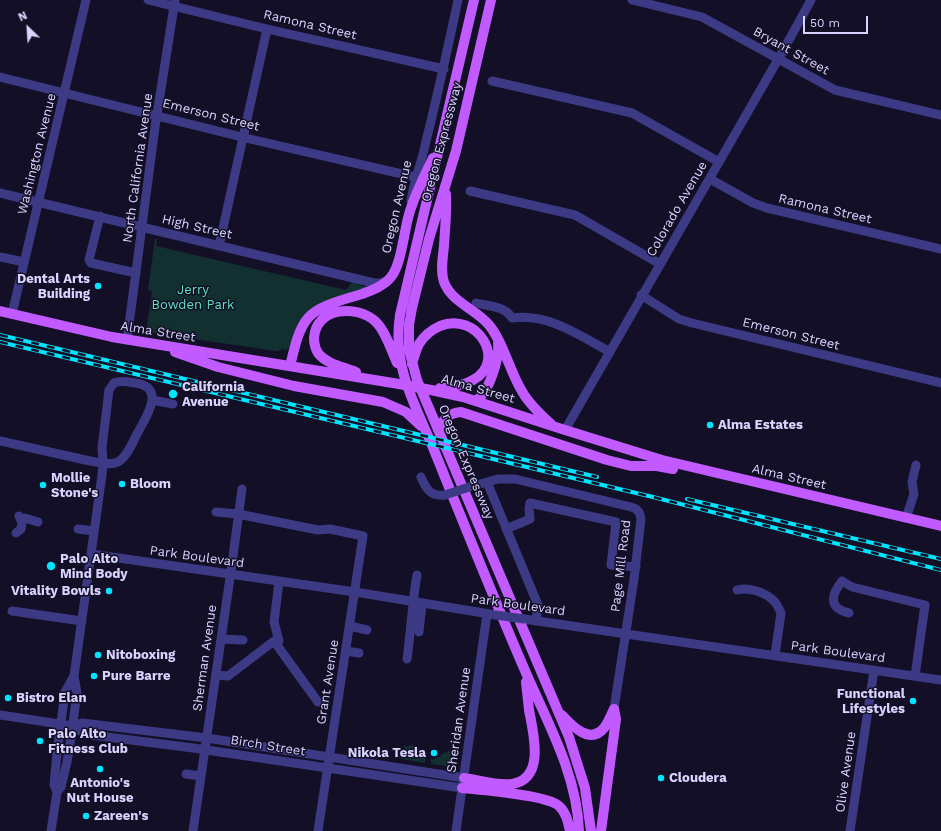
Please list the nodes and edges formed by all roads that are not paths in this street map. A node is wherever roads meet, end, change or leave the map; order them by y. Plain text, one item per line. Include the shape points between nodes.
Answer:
1 (86, 0) edge
2 (148, 0) edge
3 (458, 0) edge
4 (474, 0) edge
5 (491, 0) edge
6 (632, 0) edge
7 (811, 0) edge
8 (175, 3) edge
9 (267, 29) junction
10 (778, 58) junction
11 (444, 69) junction
12 (0, 77) edge
13 (492, 81) dead end
14 (65, 92) junction
15 (941, 115) edge
16 (157, 116) junction
17 (242, 137) junction
18 (441, 142) junction
19 (719, 162) junction
20 (415, 177) junction
21 (710, 178) junction
22 (446, 188) junction
23 (470, 191) dead end
24 (0, 193) edge
25 (38, 203) junction
26 (409, 212) junction
27 (100, 216) junction
28 (142, 227) junction
29 (219, 246) junction
30 (941, 249) edge
31 (0, 257) edge
32 (24, 262) junction
33 (660, 264) junction
34 (136, 273) junction
35 (387, 281) junction
36 (641, 296) junction
37 (476, 303) dead end
38 (0, 312) edge
39 (12, 314) junction
40 (496, 335) junction
41 (127, 340) junction
42 (155, 344) junction
43 (610, 352) junction
44 (412, 364) junction
45 (290, 366) junction
46 (372, 379) junction
47 (402, 383) junction
48 (941, 383) edge
49 (431, 390) junction
50 (152, 400) junction
51 (476, 400) junction
52 (173, 404) dead end
53 (553, 426) junction
54 (438, 430) junction
55 (565, 430) junction
56 (428, 436) junction
57 (0, 441) edge
58 (103, 463) junction
59 (916, 465) dead end
60 (421, 478) dead end
61 (738, 478) junction
62 (487, 482) junction
63 (242, 489) dead end
64 (216, 512) dead end
65 (238, 514) junction
66 (906, 518) junction
67 (38, 522) dead end
68 (941, 526) edge
69 (78, 529) dead end
70 (506, 529) junction
71 (94, 531) junction
72 (16, 533) dead end
73 (91, 554) junction
74 (636, 567) junction
75 (230, 575) junction
76 (417, 575) dead end
77 (278, 582) junction
78 (737, 590) dead end
79 (355, 592) junction
80 (413, 602) junction
81 (422, 604) junction
82 (12, 611) dead end
83 (850, 612) dead end
84 (491, 614) junction
85 (536, 620) junction
86 (82, 621) junction
87 (350, 626) junction
88 (367, 630) dead end
89 (419, 632) dead end
90 (626, 633) junction
91 (221, 638) junction
92 (243, 640) dead end
93 (279, 641) dead end
94 (346, 651) junction
95 (359, 653) dead end
96 (775, 655) junction
97 (407, 660) dead end
98 (523, 666) junction
99 (874, 670) junction
100 (216, 675) junction
101 (74, 676) junction
102 (915, 676) junction
103 (941, 680) edge
104 (318, 702) dead end
105 (614, 709) junction
106 (558, 711) junction
107 (0, 715) edge
108 (61, 724) junction
109 (73, 726) junction
110 (207, 738) junction
111 (206, 749) junction
112 (330, 756) junction
113 (328, 768) junction
114 (186, 774) dead end
115 (201, 776) junction
116 (463, 783) junction
117 (57, 792) junction
118 (51, 831) edge
119 (193, 831) edge
120 (318, 831) edge
121 (456, 831) edge
122 (570, 831) edge
123 (578, 831) edge
124 (592, 831) edge
125 (601, 831) edge
126 (850, 831) edge

1 - 14 street, Washington Avenue
2 - 8 street, Ramona Street
3 - 11 street, Oregon Avenue
4 - 18 main road, Oregon Expressway
5 - 22 main road, Oregon Expressway
6 - 10 street, Bryant Street via 702,17
7 - 10 street, Colorado Avenue
8 - 9 street, Ramona Street
8 - 16 street, North California Avenue
9 - 11 street, Ramona Street
9 - 17 street
10 - 15 street, Bryant Street via 835,90
10 - 19 street, Colorado Avenue
11 - 20 street, Oregon Avenue via 426,144
12 - 14 street, Emerson Street
13 - 19 street via 632,113
14 - 16 street, Emerson Street
14 - 25 street, Washington Avenue
16 - 17 street, Emerson Street
16 - 28 street, North California Avenue
17 - 20 street, Emerson Street
17 - 29 street
18 - 26 main road
18 - 47 main road, Oregon Expressway via 399,319
19 - 21 street, Colorado Avenue
20 - 26 street, Oregon Avenue
21 - 30 street, Ramona Street via 753,203 767,208
21 - 33 street, Colorado Avenue
22 - 40 main road via 447,210 442,268 444,281 451,294 488,324
22 - 44 main road, Oregon Expressway via 429,239 412,308 408,340
23 - 33 street via 575,215
24 - 25 street, High Street
25 - 27 street, High Street
25 - 32 street, Washington Avenue
26 - 35 main road, Oregon Avenue via 397,265
27 - 28 street, High Street
27 - 34 street via 89,260 91,263
28 - 29 street, High Street
28 - 34 street, North California Avenue
29 - 35 street, High Street via 379,283
31 - 32 street
32 - 39 street, Washington Avenue
33 - 36 street, Colorado Avenue
34 - 41 street, North California Avenue
35 - 45 main road, Oregon Avenue via 375,289 312,313 301,330
36 - 43 street, Colorado Avenue
36 - 48 street, Emerson Street via 679,319 692,323
37 - 43 street via 503,309 512,318 532,317 559,324
38 - 39 main road, Alma Street
39 - 41 main road, Alma Street
40 - 51 main road via 499,349 496,363 482,396
40 - 53 main road via 522,393
41 - 42 main road, Alma Street
42 - 45 main road, Alma Street
42 - 56 main road via 218,367 294,386 391,405 411,415
43 - 55 street, Colorado Avenue
44 - 49 main road via 424,337 442,325 465,324 482,337 488,356 480,374 463,385
44 - 54 main road, Oregon Expressway
45 - 46 main road, Alma Street
46 - 47 main road, Alma Street
46 - 47 main road via 327,361 318,352 314,334 320,322 326,317 348,310 371,318 384,336
47 - 49 main road, Alma Street, bridge
47 - 56 main road, Oregon Expressway
49 - 51 main road, Alma Street
50 - 52 street
50 - 58 street via 150,410 123,458 114,463
50 - 58 street via 151,394 141,384 123,381 114,383 104,396
51 - 53 main road, Alma Street
53 - 55 main road, Alma Street
54 - 61 main road via 446,416 461,412 631,466 657,466
54 - 106 main road, Oregon Expressway
55 - 61 main road, Alma Street via 662,460
56 - 98 main road, Oregon Expressway
57 - 58 street
58 - 71 street
59 - 66 street via 912,482 914,494
60 - 62 street, bridge via 426,488 434,495 445,496
61 - 66 main road, Alma Street
62 - 70 street
62 - 74 street, Page Mill Road via 515,479 637,509 641,519
63 - 65 street, Sherman Avenue
64 - 65 street
65 - 75 street, Sherman Avenue
65 - 79 street, Grant Avenue via 318,530 330,529 364,536
66 - 68 main road, Alma Street
67 - 72 street via 22,517 21,529
69 - 71 street
70 - 74 street via 530,519 530,503 616,522 611,565
70 - 85 street via 538,605
71 - 73 street
73 - 75 street, Park Boulevard
73 - 86 street
74 - 90 street, Page Mill Road
75 - 77 street, Park Boulevard
75 - 91 street, Sherman Avenue
76 - 80 street
77 - 79 street, Park Boulevard
77 - 93 street via 274,622
78 - 96 street via 758,592 773,601 781,613
79 - 80 street, Park Boulevard
79 - 87 street, Grant Avenue
80 - 81 street, Park Boulevard
80 - 97 street
81 - 84 street, Park Boulevard
81 - 89 street
82 - 86 street
83 - 102 street via 841,610 834,602 835,590 842,581 852,587 925,605
84 - 85 street, Park Boulevard, bridge
84 - 116 street, Sheridan Avenue
85 - 90 street, Park Boulevard
86 - 101 street
87 - 88 street
87 - 94 street, Grant Avenue
90 - 96 street, Park Boulevard
90 - 105 street, Page Mill Road
91 - 92 street
91 - 100 street, Sherman Avenue
94 - 95 street
94 - 112 street, Grant Avenue
96 - 99 street, Park Boulevard
98 - 116 main road via 534,740 535,759 530,773 518,783 512,784
98 - 123 main road, Oregon Expressway via 566,766 576,804
99 - 102 street, Park Boulevard
99 - 126 street, Olive Avenue
100 - 104 street via 228,676 274,641
100 - 110 street, Sherman Avenue
101 - 108 street via 65,692
101 - 109 street via 77,693
102 - 103 street, Park Boulevard
105 - 106 main road via 604,728 593,734 582,733
105 - 125 main road via 616,719
106 - 124 main road, Oregon Expressway via 582,775
107 - 108 street, Birch Street
108 - 109 street, Birch Street
108 - 117 street via 54,785
109 - 110 street, Birch Street via 82,723
109 - 111 street, Birch Street via 92,735
109 - 117 street via 61,787
110 - 111 street, Sherman Avenue
110 - 112 street, Birch Street
111 - 113 street, Birch Street
111 - 115 street, Sherman Avenue
112 - 113 street, Grant Avenue
112 - 116 street, Birch Street
113 - 116 street, Birch Street
113 - 120 street, Grant Avenue
114 - 115 street
115 - 119 street, Sherman Avenue
116 - 121 street, Sheridan Avenue
116 - 122 main road via 554,802 563,810
117 - 118 street

